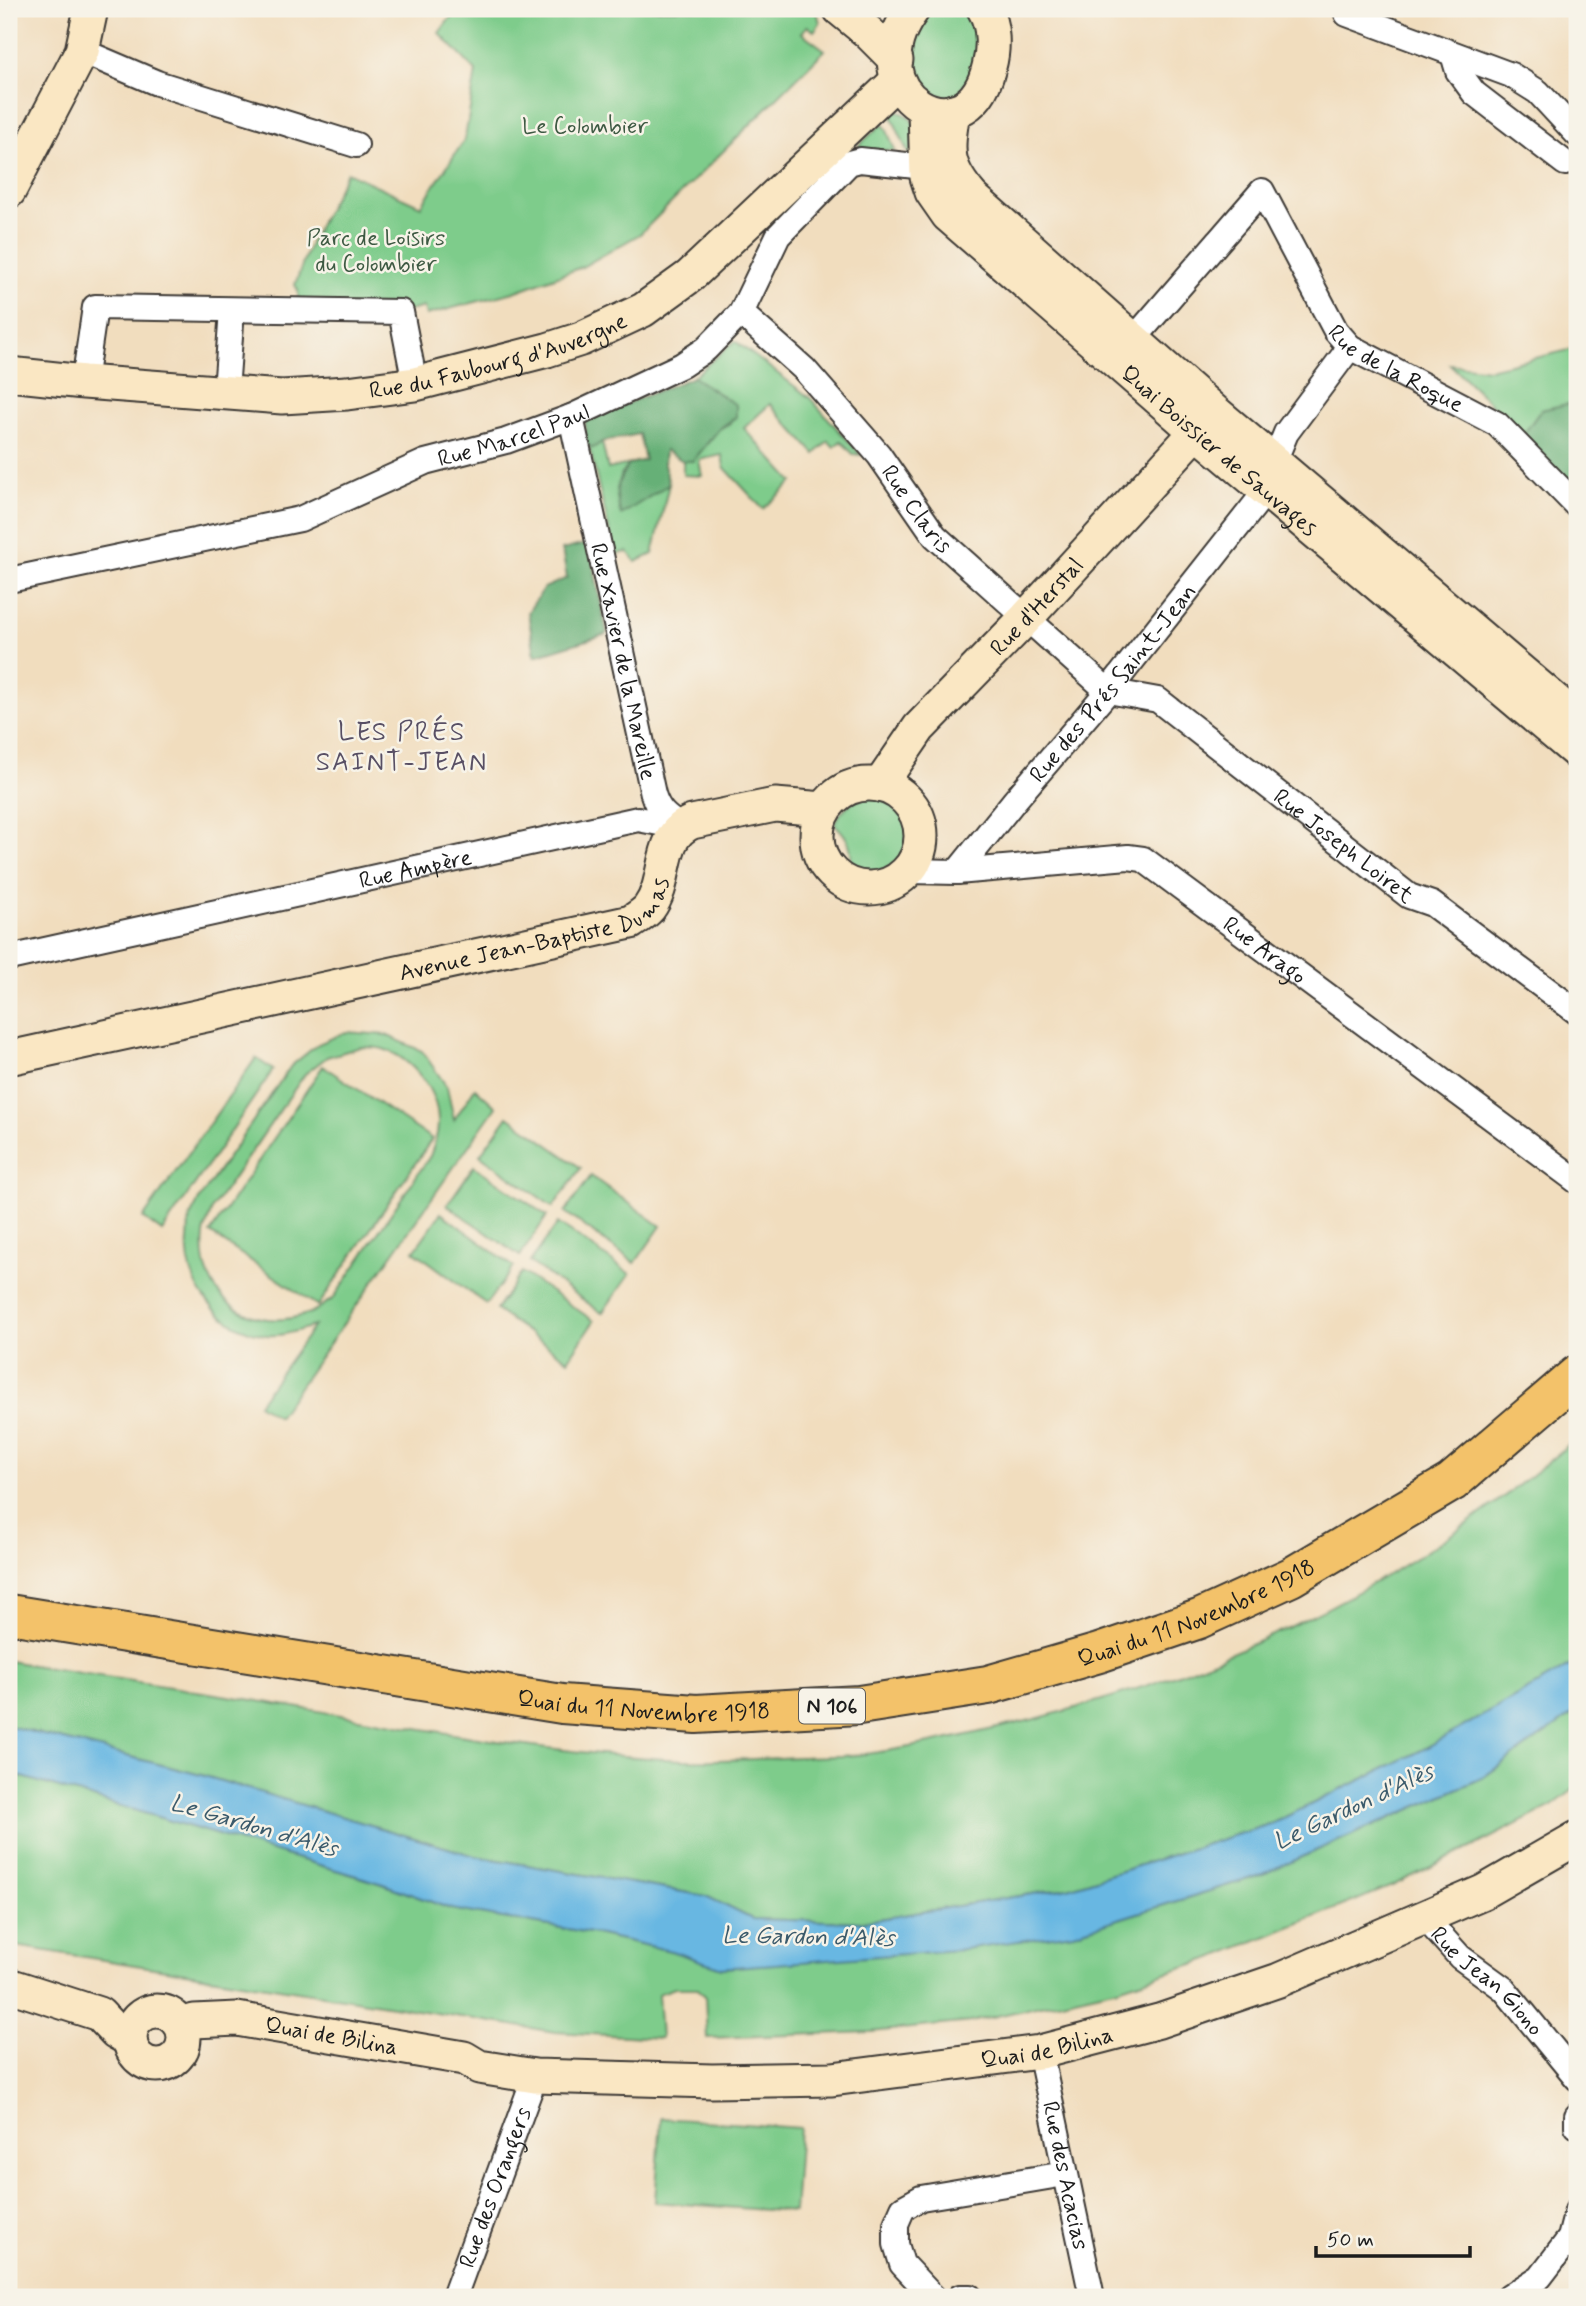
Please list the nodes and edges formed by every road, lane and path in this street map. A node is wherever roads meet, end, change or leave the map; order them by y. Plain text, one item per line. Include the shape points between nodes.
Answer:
1 (91, 9) edge
2 (840, 9) edge
3 (984, 9) edge
4 (902, 11) edge
5 (1347, 14) dead end
6 (82, 51) junction
7 (1453, 54) junction
8 (896, 70) junction
9 (939, 111) junction
10 (1577, 134) edge
11 (356, 145) dead end
12 (1565, 165) edge
13 (925, 167) junction
14 (9, 191) edge
15 (232, 310) junction
16 (741, 313) junction
17 (1133, 340) junction
18 (1350, 347) junction
19 (9, 374) edge
20 (84, 382) junction
21 (415, 384) junction
22 (226, 391) junction
23 (571, 417) junction
24 (1206, 422) junction
25 (1270, 476) junction
26 (1577, 506) edge
27 (9, 580) edge
28 (1026, 618) junction
29 (1108, 691) junction
30 (1577, 719) edge
31 (1577, 752) edge
32 (880, 785) junction
33 (824, 809) junction
34 (680, 827) junction
35 (908, 871) junction
36 (957, 873) junction
37 (657, 891) junction
38 (9, 958) edge
39 (1577, 1012) edge
40 (9, 1038) edge
41 (9, 1058) edge
42 (1577, 1181) edge
43 (1577, 1375) edge
44 (9, 1614) edge
45 (1577, 1838) edge
46 (1425, 1918) junction
47 (12, 1986) edge
48 (137, 2026) junction
49 (183, 2034) junction
50 (1040, 2052) junction
51 (535, 2076) junction
52 (1577, 2078) edge
53 (1577, 2116) edge
54 (1577, 2126) edge
55 (1065, 2174) junction
56 (1577, 2211) edge
57 (454, 2297) edge
58 (933, 2297) edge
59 (960, 2297) edge
60 (970, 2297) edge
61 (1092, 2297) edge
62 (1509, 2297) edge

1 - 6 main road
2 - 8 main road via 868,32
3 - 9 main road via 990,20 993,53 982,88 970,101
4 - 8 main road
5 - 7 street
6 - 11 street via 157,83
6 - 14 main road
7 - 10 street via 1511,75 1538,92
7 - 12 street via 1458,71 1474,93
8 - 9 main road via 903,91
8 - 21 main road, Rue du Faubourg d'Auvergne via 690,276 643,310 581,339
9 - 13 main road, Quai Boissier de Sauvages
9 - 17 main road, Quai Boissier de Sauvages via 949,131 950,166 958,181
13 - 16 street, Rue Marcel Paul via 860,160 849,163 778,236
13 - 24 main road, Quai Boissier de Sauvages via 932,192 948,215
15 - 20 street via 95,307
15 - 21 street via 401,312
15 - 22 street
16 - 23 street, Rue Marcel Paul via 706,349 682,365
16 - 28 street, Rue Claris via 804,369 879,456 935,536
17 - 18 street, Rue de la Roque via 1262,191 1336,331
17 - 24 main road, Quai Boissier de Sauvages
18 - 25 street, Rue des Prés Saint-Jean via 1286,433
18 - 26 street, Rue de la Roque via 1497,424
19 - 20 main road, Rue du Faubourg d'Auvergne
20 - 22 main road, Rue du Faubourg d'Auvergne
21 - 22 main road, Rue du Faubourg d'Auvergne via 282,397
23 - 27 street, Rue Marcel Paul via 506,441 425,462 300,519
23 - 34 street, Rue Xavier de la Mareille via 653,794 658,808
24 - 25 main road, Quai Boissier de Sauvages
24 - 28 main road, Rue d'Herstal
25 - 29 street, Rue des Prés Saint-Jean
25 - 30 main road, Quai Boissier de Sauvages
25 - 31 main road, Quai Boissier de Sauvages
28 - 29 street, Rue Claris
28 - 32 main road, Rue d'Herstal via 919,728
29 - 36 street, Rue des Prés Saint-Jean
29 - 39 street, Rue Joseph Loiret via 1158,700 1409,896 1432,904
32 - 33 main road via 839,792
32 - 35 main road via 899,793 918,816 922,838
33 - 34 main road, Rue Ampère via 775,805
33 - 35 main road via 818,846 839,878 854,886 879,887
34 - 37 main road via 670,839
34 - 38 street, Rue Ampère via 638,819
35 - 36 street, Rue Arago
36 - 42 street, Rue Arago via 1143,859
37 - 40 main road, Avenue Jean-Baptiste Dumas via 615,907
37 - 41 main road, Avenue Jean-Baptiste Dumas via 649,908 631,922
43 - 44 main road, Quai du 11 Novembre 1918 / N 106 via 1452,1482 1291,1577 1199,1619 1099,1653 988,1685 872,1703 696,1714 562,1704
45 - 46 main road, Quai de Bilina via 1483,1892
46 - 50 main road, Quai de Bilina via 1279,1980 1158,2021
46 - 52 street, Rue Jean Giono via 1460,1957 1504,1989
47 - 48 main road via 99,2014 116,2032
48 - 49 main road via 161,2010 170,2013
48 - 49 main road via 134,2053 149,2064 175,2059
49 - 51 main road, Quai de Bilina via 254,2035 463,2074 479,2067
50 - 51 main road, Quai de Bilina via 832,2079
50 - 55 street, Rue des Acacias
51 - 57 street, Rue des Orangers
53 - 54 street
55 - 58 street via 920,2198 903,2208 895,2244 902,2264
55 - 61 street, Rue des Acacias
56 - 62 street via 1570,2238 1539,2277
59 - 60 street

